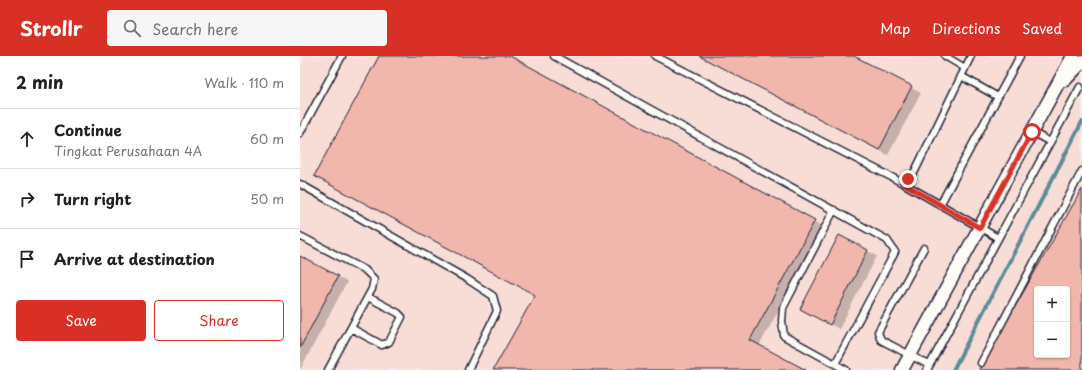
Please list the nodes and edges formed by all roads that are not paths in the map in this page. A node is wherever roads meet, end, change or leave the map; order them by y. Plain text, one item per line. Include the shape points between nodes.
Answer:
1 (342, 56) edge
2 (554, 56) edge
3 (655, 56) edge
4 (945, 56) edge
5 (971, 56) edge
6 (1020, 56) edge
7 (1073, 56) edge
8 (1082, 62) edge
9 (965, 68) junction
10 (961, 76) junction
11 (1080, 87) dead end
12 (998, 97) junction
13 (1049, 100) junction
14 (1032, 132) junction
15 (300, 133) edge
16 (1050, 142) junction
17 (1082, 171) edge
18 (901, 182) junction
19 (300, 184) edge
20 (940, 205) junction
21 (834, 210) junction
22 (980, 228) junction
23 (300, 236) edge
24 (998, 238) junction
25 (924, 248) dead end
26 (368, 297) junction
27 (351, 328) junction
28 (910, 355) junction
29 (980, 363) dead end
30 (835, 364) junction
31 (928, 368) edge
32 (328, 370) edge
33 (468, 370) edge
34 (846, 370) edge
35 (902, 370) edge

1 - 15 lane
2 - 21 lane
3 - 18 lane
4 - 9 lane
5 - 9 lane
6 - 12 lane
7 - 13 street
8 - 13 street
9 - 10 lane
10 - 12 lane
10 - 18 lane via 914,171 908,179
11 - 16 lane
12 - 20 lane
13 - 14 street
14 - 16 lane
14 - 22 street
16 - 24 lane
17 - 29 lane
18 - 20 lane
19 - 33 lane via 493,296 497,311
20 - 22 lane
21 - 30 lane via 783,308 782,321 784,336
21 - 30 lane via 887,240 895,252
22 - 24 lane
22 - 28 street
23 - 26 lane via 366,270 374,279
24 - 31 lane
25 - 28 lane via 878,332 881,340
26 - 27 lane
26 - 27 lane via 402,317 389,342 382,346
27 - 32 lane
28 - 31 lane
28 - 35 street
30 - 34 lane

